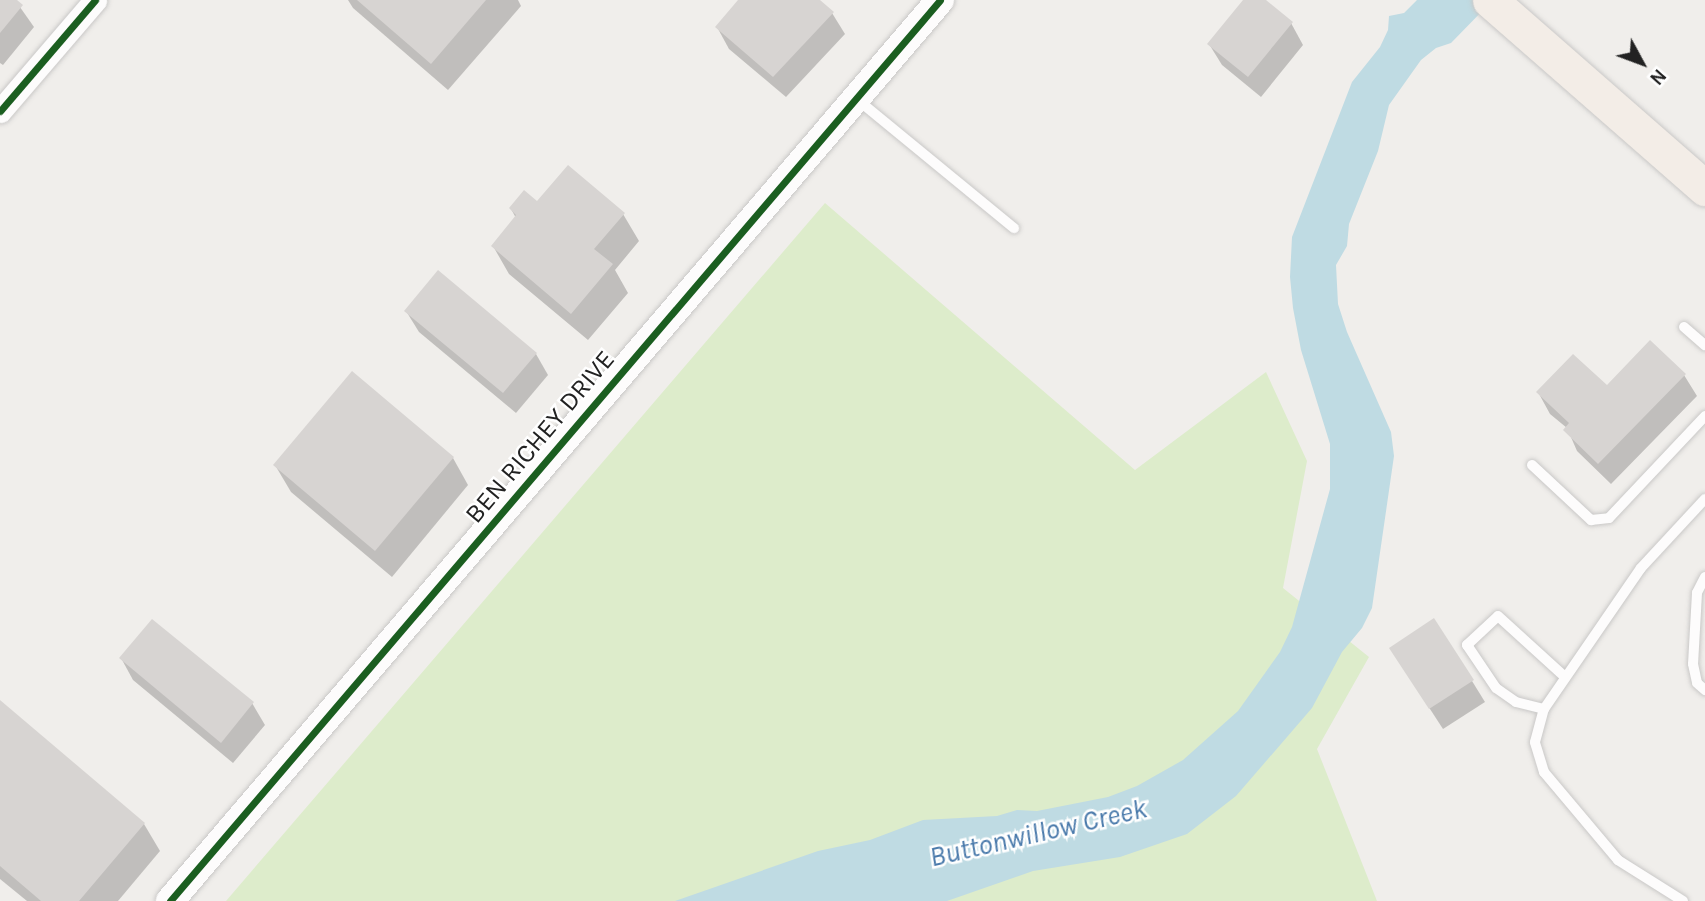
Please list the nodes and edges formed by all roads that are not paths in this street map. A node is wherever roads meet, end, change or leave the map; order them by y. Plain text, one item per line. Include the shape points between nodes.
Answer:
1 (95, 0) edge
2 (940, 0) edge
3 (1490, 0) edge
4 (856, 98) junction
5 (0, 111) edge
6 (1705, 188) edge
7 (1014, 228) dead end
8 (1684, 327) dead end
9 (1705, 345) edge
10 (1705, 416) edge
11 (1532, 465) dead end
12 (1705, 499) edge
13 (1705, 577) edge
14 (1565, 677) junction
15 (1705, 690) edge
16 (1544, 709) junction
17 (170, 901) edge
18 (1683, 901) edge

1 - 5 street
2 - 4 street, BEN RICHEY DRIVE
3 - 6 main road
4 - 7 lane
4 - 17 street, BEN RICHEY DRIVE
8 - 9 lane
10 - 11 lane via 1609,518 1591,520
12 - 14 lane via 1641,568
13 - 15 lane via 1697,593 1693,664 1697,683
14 - 16 lane
14 - 16 lane via 1498,616 1467,645 1496,688 1516,702
16 - 18 lane via 1535,742 1544,772 1618,860

